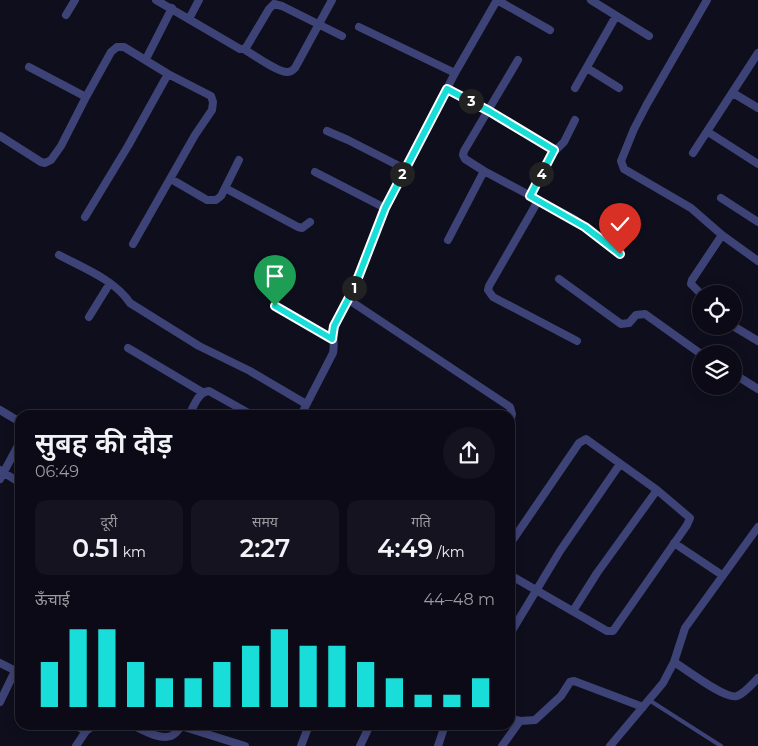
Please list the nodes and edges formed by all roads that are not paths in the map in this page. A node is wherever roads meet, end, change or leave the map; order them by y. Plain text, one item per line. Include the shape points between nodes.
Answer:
1 (75, 0) edge
2 (156, 0) edge
3 (199, 0) edge
4 (332, 0) edge
5 (497, 0) edge
6 (591, 0) edge
7 (707, 0) edge
8 (172, 8) junction
9 (66, 15) dead end
10 (616, 16) junction
11 (189, 19) junction
12 (319, 24) junction
13 (359, 27) dead end
14 (550, 30) dead end
15 (342, 36) dead end
16 (649, 36) dead end
17 (244, 49) junction
18 (758, 54) edge
19 (146, 59) junction
20 (518, 60) dead end
21 (28, 67) dead end
22 (587, 68) junction
23 (455, 73) junction
24 (168, 74) junction
25 (575, 88) dead end
26 (619, 88) dead end
27 (447, 89) junction
28 (733, 93) junction
29 (86, 97) junction
30 (758, 108) edge
31 (489, 111) junction
32 (575, 120) dead end
33 (327, 131) dead end
34 (708, 132) junction
35 (0, 136) edge
36 (554, 150) junction
37 (693, 153) dead end
38 (239, 160) dead end
39 (758, 164) edge
40 (405, 169) junction
41 (315, 172) dead end
42 (484, 172) junction
43 (171, 180) junction
44 (225, 188) junction
45 (530, 196) junction
46 (721, 198) dead end
47 (538, 201) junction
48 (385, 208) junction
49 (85, 217) dead end
50 (310, 222) dead end
51 (758, 222) edge
52 (722, 235) junction
53 (448, 240) dead end
54 (133, 244) dead end
55 (620, 254) dead end
56 (59, 255) dead end
57 (758, 260) edge
58 (559, 279) dead end
59 (110, 283) junction
60 (692, 285) edge
61 (349, 300) junction
62 (275, 306) dead end
63 (89, 318) dead end
64 (742, 331) edge
65 (332, 339) junction
66 (577, 341) dead end
67 (758, 341) edge
68 (128, 348) dead end
69 (692, 348) edge
70 (742, 379) edge
71 (758, 389) edge
72 (202, 392) junction
73 (306, 404) junction
74 (0, 410) edge
75 (192, 410) edge
76 (243, 410) edge
77 (303, 410) edge
78 (511, 410) edge
79 (15, 419) edge
80 (15, 450) edge
81 (620, 464) junction
82 (1, 474) edge
83 (15, 481) edge
84 (657, 490) junction
85 (758, 527) edge
86 (515, 537) edge
87 (674, 543) junction
88 (722, 575) junction
89 (515, 578) edge
90 (537, 589) junction
91 (573, 611) junction
92 (515, 626) edge
93 (674, 662) junction
94 (0, 663) edge
95 (15, 670) edge
96 (15, 677) edge
97 (758, 678) edge
98 (649, 700) junction
99 (0, 702) edge
100 (643, 707) junction
101 (515, 720) edge
102 (520, 721) junction
103 (515, 728) edge
104 (144, 730) edge
105 (178, 730) edge
106 (195, 730) edge
107 (307, 730) edge
108 (368, 730) edge
109 (443, 730) edge
110 (514, 730) edge
111 (86, 731) edge
112 (76, 746) edge
113 (245, 746) edge
114 (300, 746) edge
115 (360, 746) edge
116 (438, 746) edge
117 (502, 746) edge
118 (610, 746) edge
119 (721, 746) edge

1 - 9 street
2 - 8 street
3 - 11 street
4 - 12 street
5 - 14 street
5 - 23 street
6 - 10 street
7 - 52 street via 646,104 621,161 624,169 691,208
8 - 11 street
8 - 19 street
10 - 16 street
10 - 22 street
11 - 17 street via 236,48
12 - 15 street
12 - 17 street via 274,4
12 - 17 street via 295,68 287,73
13 - 23 street
18 - 28 street
19 - 24 street
19 - 29 street via 124,47 114,49
20 - 31 street
21 - 29 street
22 - 25 street
22 - 26 street
23 - 27 street
24 - 43 street via 208,94 213,102 212,110
24 - 49 street
27 - 31 street
27 - 40 street
28 - 30 street
28 - 34 street
29 - 35 street via 61,146 48,162 41,162
31 - 36 street
31 - 42 street via 463,155
32 - 36 street via 564,142
33 - 40 street
34 - 37 street
34 - 39 street
36 - 45 street
38 - 44 street
40 - 48 street
41 - 48 street
42 - 45 street
42 - 53 street
43 - 44 street via 210,201 218,199
43 - 54 street
44 - 50 street via 298,227
45 - 47 street
46 - 51 street
47 - 55 street via 585,227
47 - 66 street via 488,290 494,297
48 - 61 street
52 - 57 street
52 - 60 street via 692,280
56 - 59 street
58 - 69 street via 621,324 629,323 636,315 645,314
59 - 63 street
59 - 73 street via 130,303 173,330
61 - 65 street via 334,326
61 - 78 street
62 - 65 street
64 - 67 street
65 - 73 street via 333,353
68 - 72 street
70 - 71 street
72 - 75 street
72 - 76 street via 216,394
73 - 77 street
74 - 79 street
80 - 82 street
81 - 84 street
81 - 86 street via 589,440 582,440
81 - 90 street
82 - 83 street
84 - 87 street via 690,518
84 - 91 street
85 - 88 street
87 - 88 street
87 - 91 street via 613,631 607,631
88 - 93 street via 685,628
89 - 90 street
90 - 91 street
90 - 92 street
93 - 97 street via 732,697
93 - 98 street via 668,676
94 - 95 street
96 - 99 street
98 - 100 street
98 - 119 lane
100 - 102 street via 574,681 539,718
100 - 118 street
101 - 102 street
102 - 103 street
104 - 105 street via 172,736
106 - 113 street
107 - 114 street
108 - 115 street
109 - 116 street
110 - 117 street
111 - 112 street

